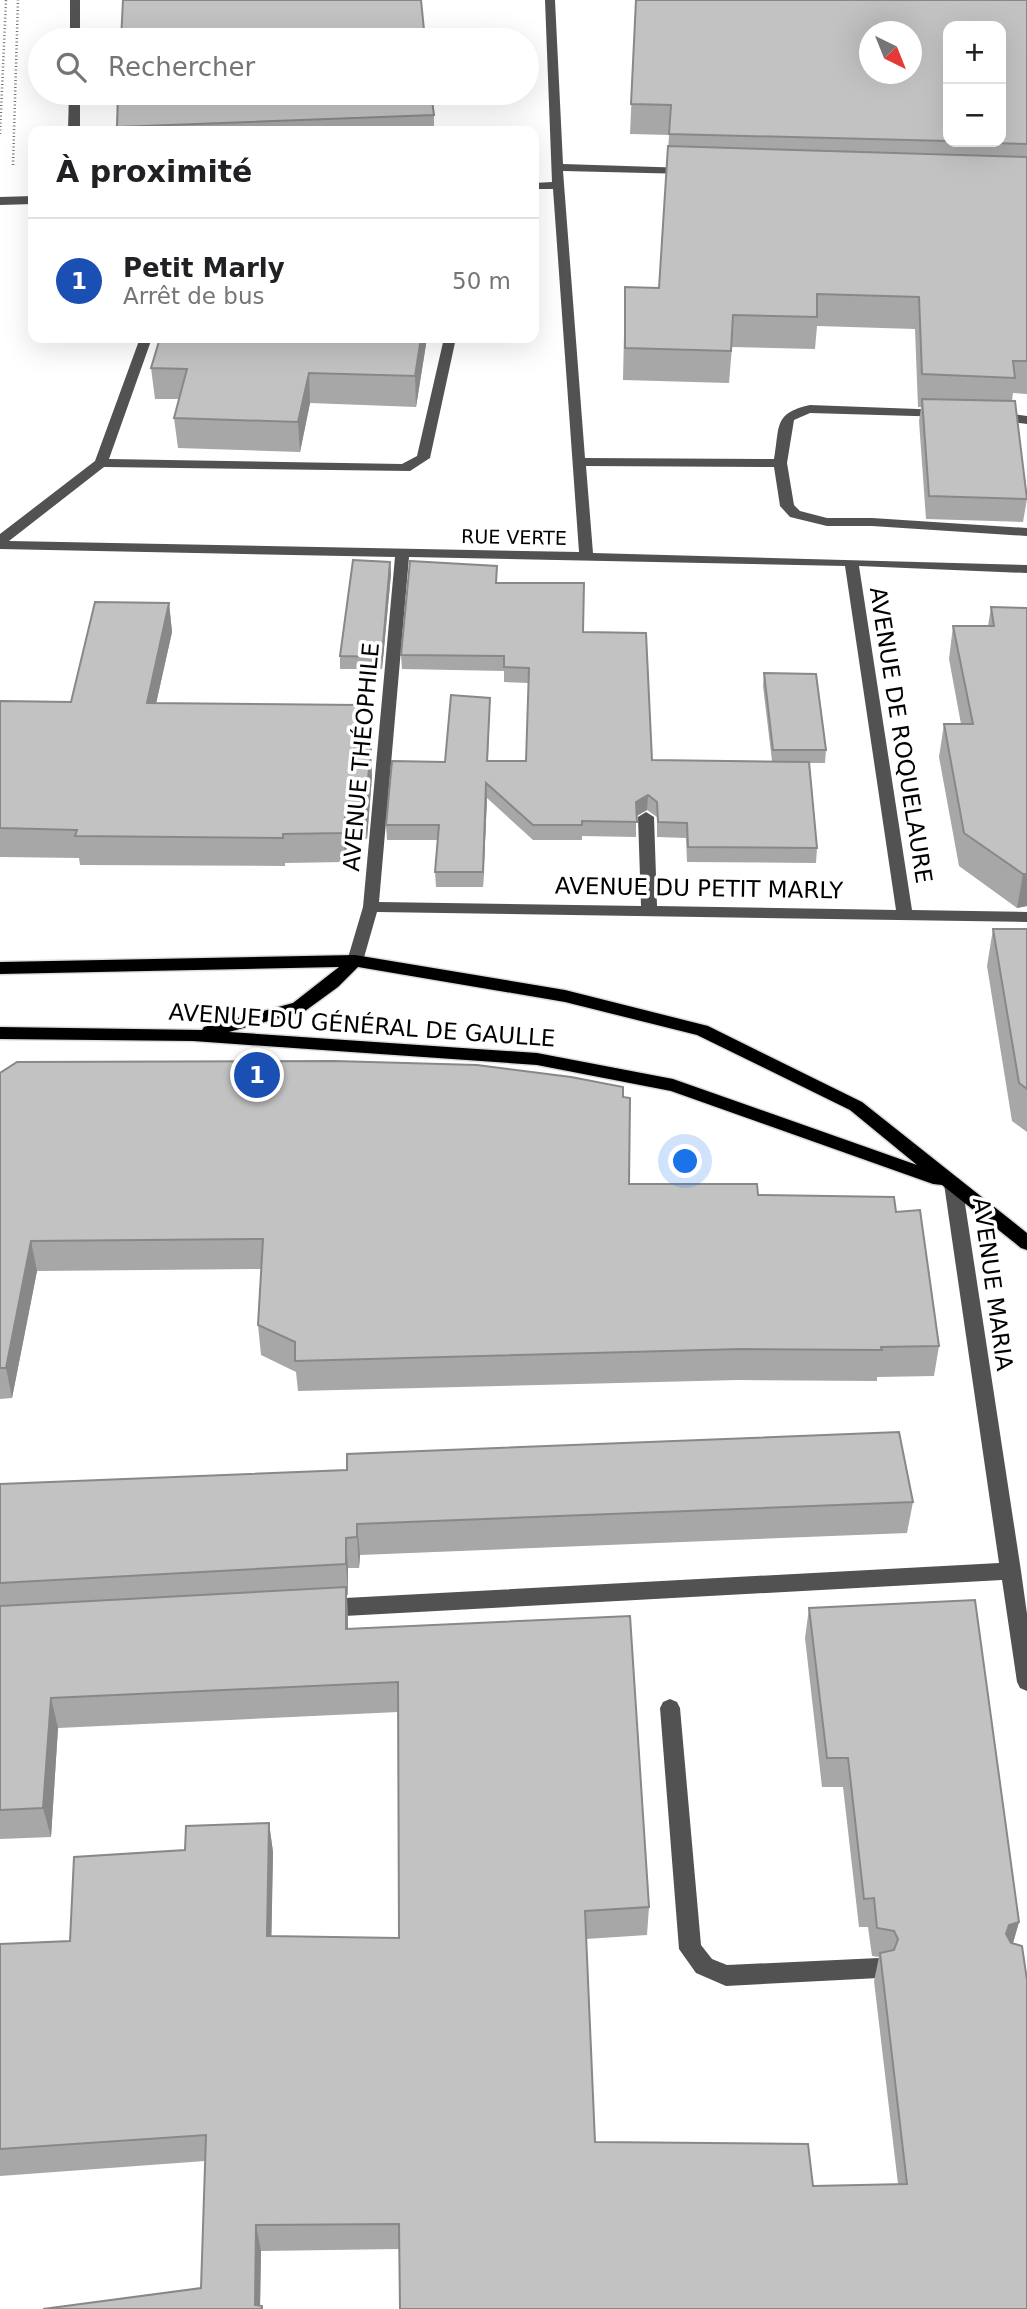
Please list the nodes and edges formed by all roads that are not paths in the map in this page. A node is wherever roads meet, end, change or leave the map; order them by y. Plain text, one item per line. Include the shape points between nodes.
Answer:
1 (75, 0) edge
2 (550, 0) edge
3 (75, 28) edge
4 (74, 105) edge
5 (74, 126) edge
6 (557, 167) junction
7 (695, 171) edge
8 (559, 185) junction
9 (539, 186) edge
10 (28, 200) edge
11 (0, 201) edge
12 (144, 343) edge
13 (449, 343) edge
14 (1027, 420) edge
15 (580, 462) junction
16 (101, 463) junction
17 (780, 463) junction
18 (1027, 532) edge
19 (0, 543) edge
20 (402, 555) junction
21 (586, 558) junction
22 (851, 562) junction
23 (1027, 569) edge
24 (646, 817) dead end
25 (371, 907) junction
26 (649, 910) junction
27 (905, 914) junction
28 (1027, 916) edge
29 (355, 961) junction
30 (0, 968) edge
31 (0, 1033) edge
32 (193, 1035) junction
33 (953, 1184) junction
34 (1027, 1243) edge
35 (1011, 1571) junction
36 (304, 1609) edge
37 (1027, 1682) edge
38 (670, 1708) dead end
39 (879, 1968) edge

1 - 3 street
2 - 6 street
4 - 5 street
6 - 7 street
6 - 8 street
8 - 9 street
8 - 15 street
10 - 11 street
12 - 16 street
13 - 16 street via 423,458 405,468
14 - 17 street via 796,412 788,418
15 - 17 street
15 - 21 street
16 - 19 street
17 - 18 street via 787,506 794,514 810,519
19 - 20 street, RUE VERTE
20 - 21 street, RUE VERTE
20 - 25 street, AVENUE THÉOPHILE
21 - 22 street, RUE VERTE
22 - 23 street, RUE VERTE
22 - 27 street, AVENUE DE ROQUELAURE
24 - 26 street
25 - 26 street, AVENUE DU PETIT MARLY
25 - 29 street, AVENUE THÉOPHILE
26 - 27 street, AVENUE DU PETIT MARLY
27 - 28 street, AVENUE DU PETIT MARLY
29 - 30 main road, AVENUE DU GÉNÉRAL DE GAULLE
29 - 32 main road via 299,1007
29 - 33 main road, AVENUE DU GÉNÉRAL DE GAULLE via 565,996 702,1030 856,1106
31 - 32 main road, AVENUE DU GÉNÉRAL DE GAULLE
32 - 33 main road, AVENUE DU GÉNÉRAL DE GAULLE via 537,1059 673,1085
33 - 34 main road, AVENUE DU GÉNÉRAL DE GAULLE
33 - 35 street, AVENUE MARIA
35 - 36 street
35 - 37 street, AVENUE MARIA
38 - 39 street via 690,1948 704,1966 726,1976

